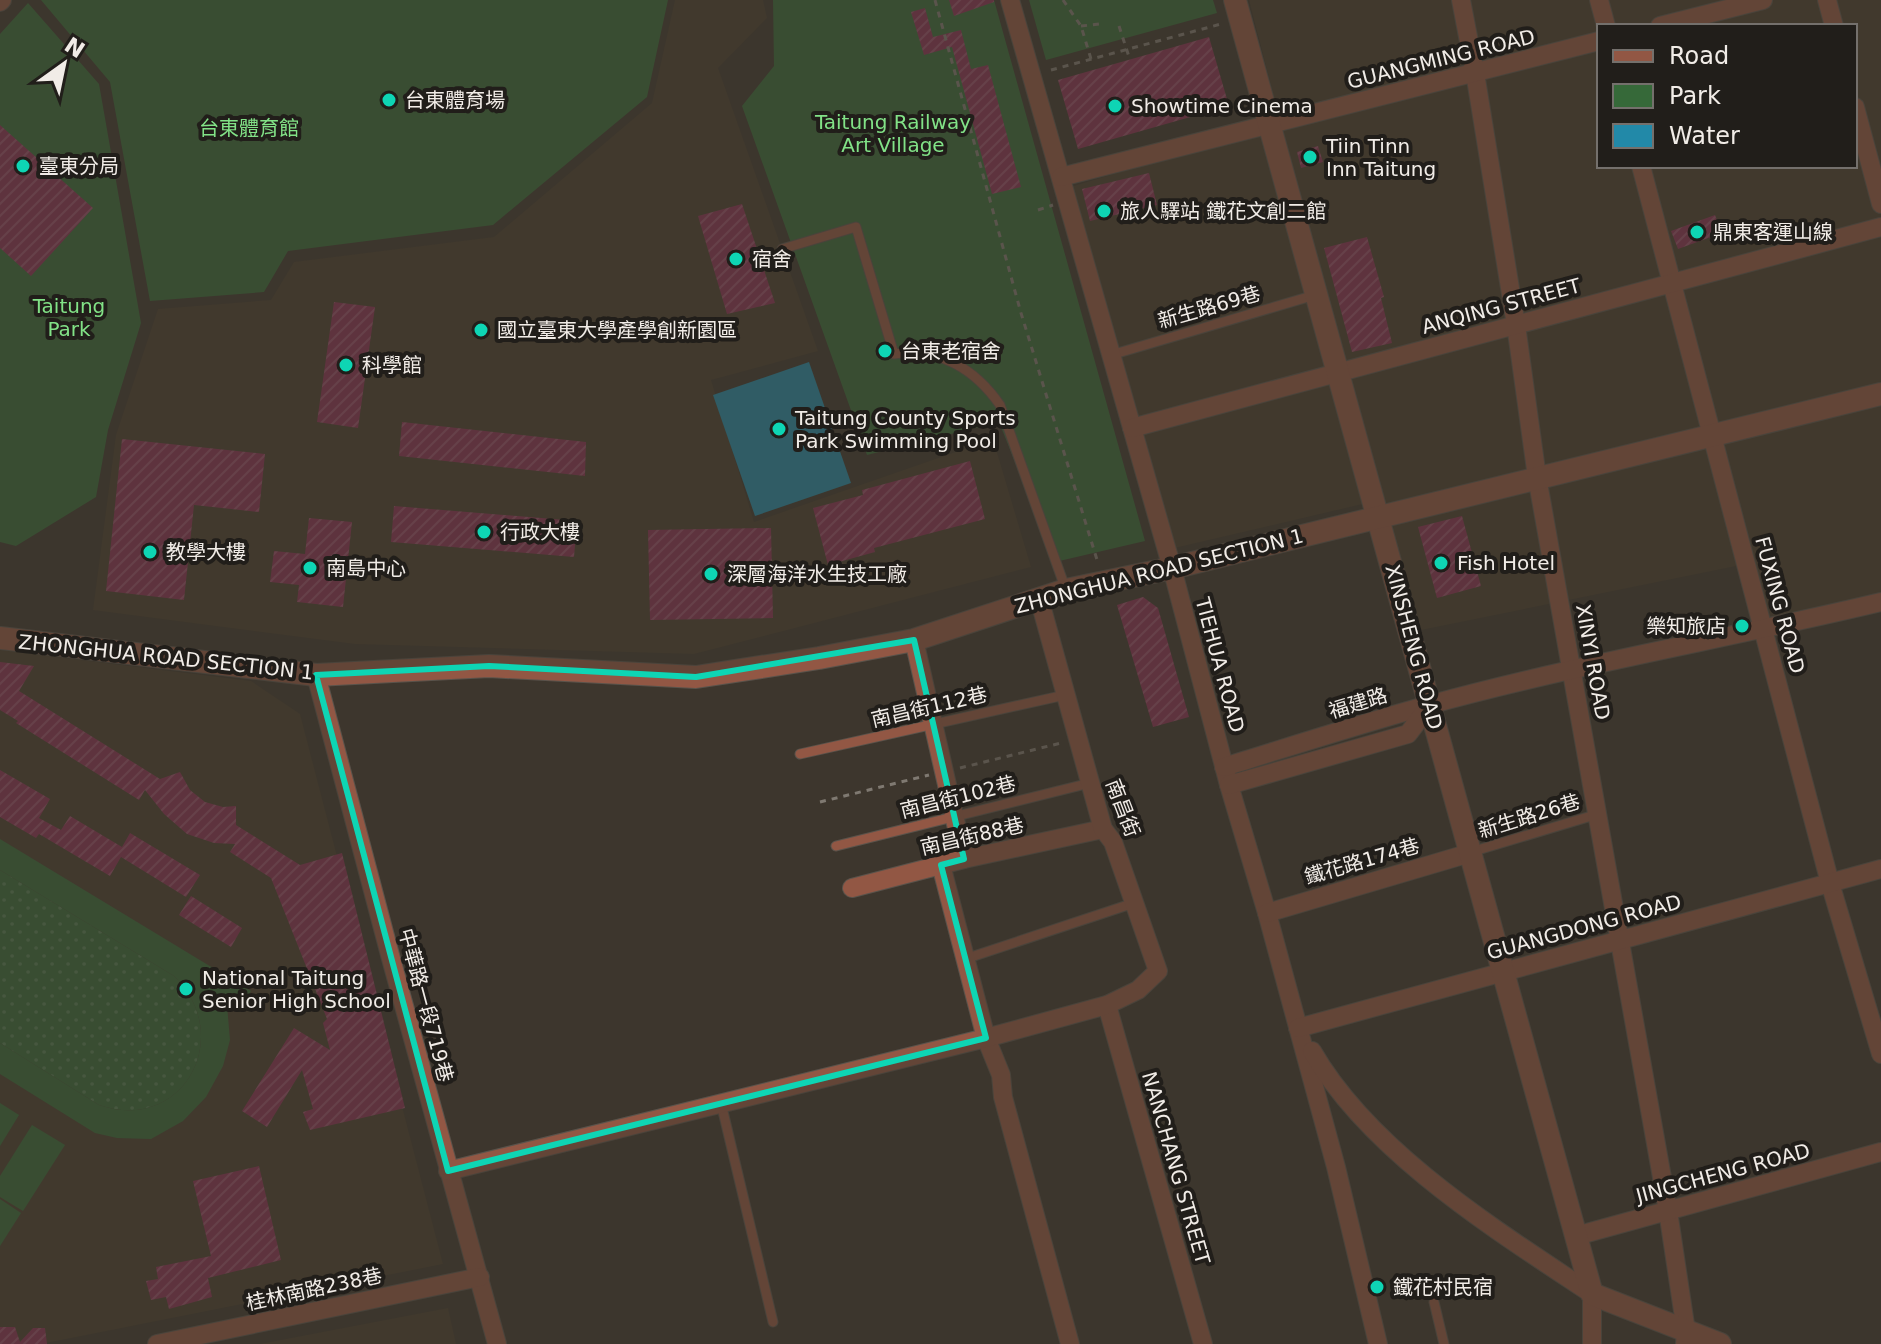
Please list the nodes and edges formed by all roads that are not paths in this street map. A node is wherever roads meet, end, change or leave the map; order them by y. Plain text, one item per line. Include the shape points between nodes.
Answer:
1 (1010, 0) edge
2 (1235, 0) edge
3 (1461, 0) edge
4 (1599, 0) edge
5 (1763, 0) edge
6 (1827, 0) edge
7 (1605, 24) edge
8 (1668, 24) edge
9 (1833, 24) edge
10 (1597, 42) edge
11 (1475, 73) junction
12 (1857, 114) edge
13 (1270, 124) junction
14 (1642, 168) edge
15 (1061, 177) junction
16 (1881, 204) edge
17 (1881, 227) edge
18 (782, 249) dead end
19 (1671, 284) junction
20 (1317, 294) junction
21 (1516, 325) junction
22 (1111, 355) junction
23 (1338, 371) junction
24 (1881, 394) edge
25 (1132, 428) junction
26 (1711, 434) junction
27 (1537, 477) junction
28 (1378, 516) junction
29 (1172, 568) junction
30 (1066, 590) junction
31 (1039, 598) junction
32 (1881, 602) edge
33 (1765, 630) junction
34 (0, 638) edge
35 (914, 640) junction
36 (1572, 670) junction
37 (316, 675) junction
38 (1065, 695) junction
39 (1430, 705) junction
40 (933, 725) junction
41 (800, 754) dead end
42 (1226, 776) junction
43 (1090, 783) junction
44 (1598, 814) junction
45 (955, 817) junction
46 (1103, 829) junction
47 (836, 846) dead end
48 (1470, 853) junction
49 (964, 859) junction
50 (941, 865) junction
51 (1881, 869) edge
52 (1830, 883) junction
53 (852, 888) dead end
54 (1134, 903) junction
55 (1267, 913) junction
56 (1620, 940) junction
57 (965, 959) junction
58 (1503, 972) junction
59 (1107, 1005) junction
60 (1298, 1028) junction
61 (986, 1038) junction
62 (1881, 1054) edge
63 (721, 1103) junction
64 (1881, 1152) edge
65 (448, 1171) junction
66 (1668, 1211) junction
67 (1576, 1236) junction
68 (480, 1277) junction
69 (1592, 1294) junction
70 (1434, 1302) dead end
71 (773, 1322) dead end
72 (1686, 1337) edge
73 (157, 1344) edge
74 (497, 1344) edge
75 (1070, 1344) edge
76 (1203, 1344) edge
77 (1378, 1344) edge
78 (1444, 1344) edge
79 (1592, 1344) edge
80 (1720, 1344) edge

1 - 15 street, TIEHUA ROAD
2 - 13 street, XINSHENG ROAD
3 - 11 street, XINYI ROAD
4 - 7 street
5 - 8 street
6 - 9 street
10 - 11 street, GUANGMING ROAD
11 - 13 street, GUANGMING ROAD
11 - 21 street, XINYI ROAD
12 - 16 street
13 - 15 street, GUANGMING ROAD
13 - 20 street, XINSHENG ROAD
14 - 19 street, FUXING ROAD
15 - 22 street, TIEHUA ROAD
17 - 19 street, ANQING STREET
18 - 30 lane via 856,227 894,354 914,351 943,357 986,385 1000,405
19 - 21 street, ANQING STREET
19 - 26 street, FUXING ROAD
20 - 22 lane, 新生路69巷
20 - 23 street, XINSHENG ROAD
21 - 23 street, ANQING STREET
21 - 27 street, XINYI ROAD
22 - 25 street, TIEHUA ROAD
23 - 25 street, ANQING STREET
23 - 28 street, XINSHENG ROAD
24 - 26 street, ZHONGHUA ROAD SECTION 1
25 - 29 street, TIEHUA ROAD
26 - 27 street, ZHONGHUA ROAD SECTION 1
26 - 33 street, FUXING ROAD
27 - 28 street, ZHONGHUA ROAD SECTION 1
27 - 36 street, XINYI ROAD
28 - 29 street, ZHONGHUA ROAD SECTION 1
28 - 39 street, XINSHENG ROAD
29 - 30 street, ZHONGHUA ROAD SECTION 1
29 - 42 street, TIEHUA ROAD
30 - 31 street, ZHONGHUA ROAD SECTION 1
31 - 35 street, ZHONGHUA ROAD SECTION 1
31 - 38 street, 南昌街
32 - 33 street
33 - 36 street
33 - 52 street, FUXING ROAD
34 - 37 street, ZHONGHUA ROAD SECTION 1
35 - 37 street, ZHONGHUA ROAD SECTION 1 via 696,677 489,666
35 - 40 street
36 - 39 street
36 - 44 street, XINYI ROAD
37 - 65 street, 中華路一段719巷
38 - 40 lane, 南昌街112巷
38 - 43 street, 南昌街
39 - 42 street via 1408,734
39 - 48 street, XINSHENG ROAD
40 - 41 lane, 南昌街112巷
40 - 45 street
42 - 55 street, TIEHUA ROAD
43 - 45 lane, 南昌街102巷
43 - 46 street, 南昌街
44 - 48 lane, 新生路26巷
44 - 56 street, XINYI ROAD
45 - 47 lane, 南昌街102巷
45 - 49 street
46 - 49 street, 南昌街88巷
46 - 54 street, 南昌街 via 1113,842
48 - 55 street, 鐵花路174巷
48 - 58 street, XINSHENG ROAD
49 - 50 street, 南昌街88巷
50 - 53 street, 南昌街88巷
50 - 57 street
51 - 52 street, GUANGDONG ROAD
52 - 56 street, GUANGDONG ROAD
52 - 62 street, FUXING ROAD
54 - 57 lane
54 - 59 street, 南昌街 via 1158,971 1138,990
55 - 60 street, TIEHUA ROAD
56 - 58 street, GUANGDONG ROAD
56 - 66 street, XINYI ROAD
57 - 61 street
58 - 60 street, GUANGDONG ROAD
58 - 67 street, XINSHENG ROAD
59 - 61 street
59 - 76 street, NANCHANG STREET
60 - 69 street via 1328,1079 1385,1139 1446,1192
60 - 77 street, TIEHUA ROAD
61 - 63 street
61 - 75 street via 1001,1075
63 - 65 street
63 - 71 lane
64 - 66 street, JINGCHENG ROAD
65 - 68 street, 中華路一段719巷
66 - 67 street, JINGCHENG ROAD
66 - 72 street, XINYI ROAD
67 - 69 street, XINSHENG ROAD
68 - 73 street, 桂林南路238巷
68 - 74 street, 中華路一段719巷
69 - 72 street
69 - 79 street
70 - 78 lane
72 - 80 street

